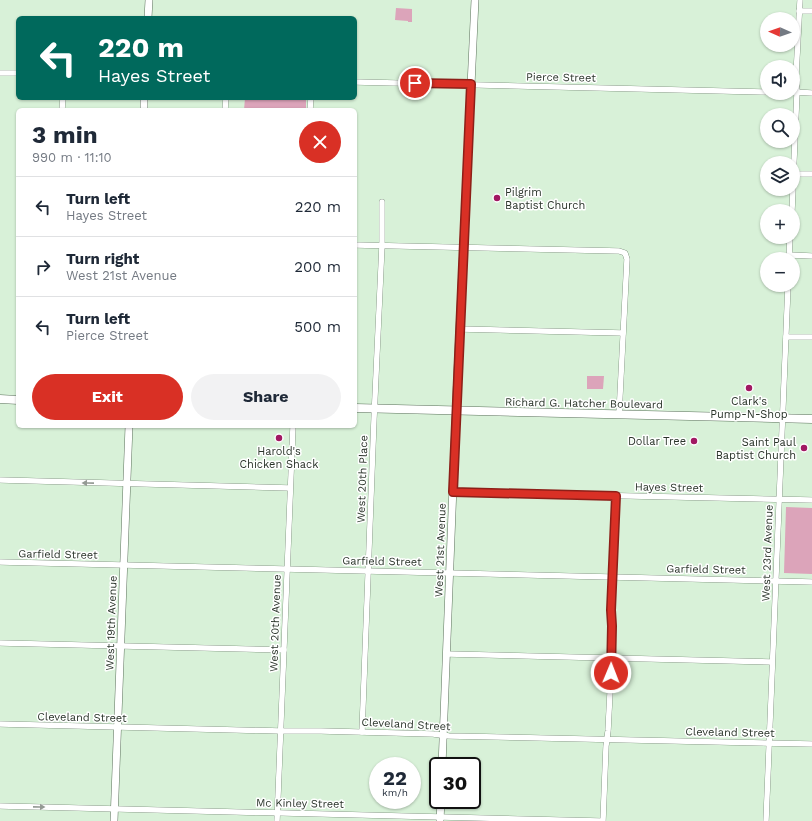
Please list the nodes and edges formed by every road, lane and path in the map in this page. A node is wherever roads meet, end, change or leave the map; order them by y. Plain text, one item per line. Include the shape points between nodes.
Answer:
1 (149, 0) edge
2 (475, 0) edge
3 (800, 0) edge
4 (799, 11) junction
5 (812, 11) edge
6 (148, 16) edge
7 (797, 60) edge
8 (0, 73) edge
9 (16, 73) edge
10 (357, 82) edge
11 (471, 84) junction
12 (760, 92) edge
13 (800, 92) edge
14 (812, 93) edge
15 (795, 100) edge
16 (793, 156) edge
17 (800, 174) edge
18 (812, 174) edge
19 (382, 202) dead end
20 (357, 245) edge
21 (382, 245) junction
22 (464, 247) junction
23 (812, 256) edge
24 (800, 257) edge
25 (788, 292) edge
26 (460, 329) junction
27 (623, 333) junction
28 (786, 337) junction
29 (812, 338) edge
30 (0, 399) edge
31 (16, 400) edge
32 (357, 408) edge
33 (374, 409) junction
34 (456, 411) junction
35 (619, 415) junction
36 (782, 418) junction
37 (812, 419) edge
38 (129, 428) edge
39 (293, 428) edge
40 (0, 480) edge
41 (127, 484) junction
42 (290, 488) junction
43 (453, 492) junction
44 (616, 496) junction
45 (779, 500) junction
46 (812, 500) edge
47 (0, 562) edge
48 (124, 565) junction
49 (287, 569) junction
50 (368, 571) junction
51 (450, 574) junction
52 (612, 577) junction
53 (775, 581) junction
54 (812, 582) edge
55 (0, 643) edge
56 (121, 646) junction
57 (284, 650) junction
58 (447, 654) junction
59 (610, 658) junction
60 (772, 662) junction
61 (0, 724) edge
62 (118, 728) junction
63 (280, 731) junction
64 (362, 732) junction
65 (443, 736) junction
66 (607, 740) junction
67 (769, 743) junction
68 (812, 744) edge
69 (442, 757) edge
70 (0, 806) edge
71 (114, 809) junction
72 (441, 809) edge
73 (277, 813) junction
74 (440, 819) edge
75 (114, 821) edge
76 (277, 821) edge
77 (601, 821) edge
78 (766, 821) edge

1 - 6 street
2 - 11 street, West 21st Avenue
3 - 4 street
4 - 5 street
4 - 7 street
8 - 9 street
10 - 11 street, Pierce Street
11 - 12 street, Pierce Street
11 - 22 street, West 21st Avenue
13 - 14 street
15 - 16 street
17 - 18 street
19 - 21 street, West 20th Place
20 - 21 street
21 - 22 street
21 - 33 street, West 20th Place
22 - 26 street, West 21st Avenue
22 - 27 street via 625,253 627,259
23 - 24 street
25 - 28 street, West 23rd Avenue
26 - 27 street
26 - 34 street, West 21st Avenue
27 - 35 street
28 - 29 street
28 - 36 street, West 23rd Avenue
30 - 31 main road
32 - 33 main road, Richard G. Hatcher Boulevard
33 - 34 main road, Richard G. Hatcher Boulevard
33 - 50 street, West 20th Place
34 - 35 main road, Richard G. Hatcher Boulevard
34 - 43 street, West 21st Avenue
35 - 36 main road, Richard G. Hatcher Boulevard
36 - 37 main road, Richard G. Hatcher Boulevard
36 - 45 street, West 23rd Avenue
38 - 41 street, West 19th Avenue
39 - 42 street, West 20th Avenue
41 -> 40 street
41 - 42 street
41 - 48 street, West 19th Avenue
42 - 49 street, West 20th Avenue
43 - 44 street, Hayes Street
43 - 51 street, West 21st Avenue
44 - 45 street, Hayes Street
44 - 52 street
45 - 46 street, Hayes Street
45 - 53 street, West 23rd Avenue
47 - 48 street, Garfield Street
48 - 49 street, Garfield Street
48 - 56 street, West 19th Avenue
49 - 50 street, Garfield Street
49 - 57 street, West 20th Avenue
50 - 51 street, Garfield Street
50 - 64 street, West 20th Place
51 - 52 street, Garfield Street
51 - 58 street, West 21st Avenue
52 - 53 street, Garfield Street
52 - 59 street
53 - 54 street, Garfield Street
53 - 60 street, West 23rd Avenue
55 - 56 street
56 - 57 street
56 - 62 street, West 19th Avenue
57 - 63 street, West 20th Avenue
58 - 59 street
58 - 65 street, West 21st Avenue
59 - 60 street
59 - 66 street
60 - 67 street, West 23rd Avenue
61 - 62 street, Cleveland Street
62 - 63 street, Cleveland Street
62 - 71 street, West 19th Avenue
63 - 64 street, Cleveland Street
63 - 73 street, West 20th Avenue
64 - 65 street, Cleveland Street
65 - 66 street, Cleveland Street
65 - 69 street, West 21st Avenue
66 - 67 street, Cleveland Street
66 - 77 street
67 - 68 street, Cleveland Street
67 - 78 street, West 23rd Avenue
70 -> 71 street, Mc Kinley Street
71 - 73 street, Mc Kinley Street
71 - 75 street, West 19th Avenue
72 - 74 street
73 - 74 street, Mc Kinley Street
73 - 76 street, West 20th Avenue
74 - 77 street, Mc Kinley Street

